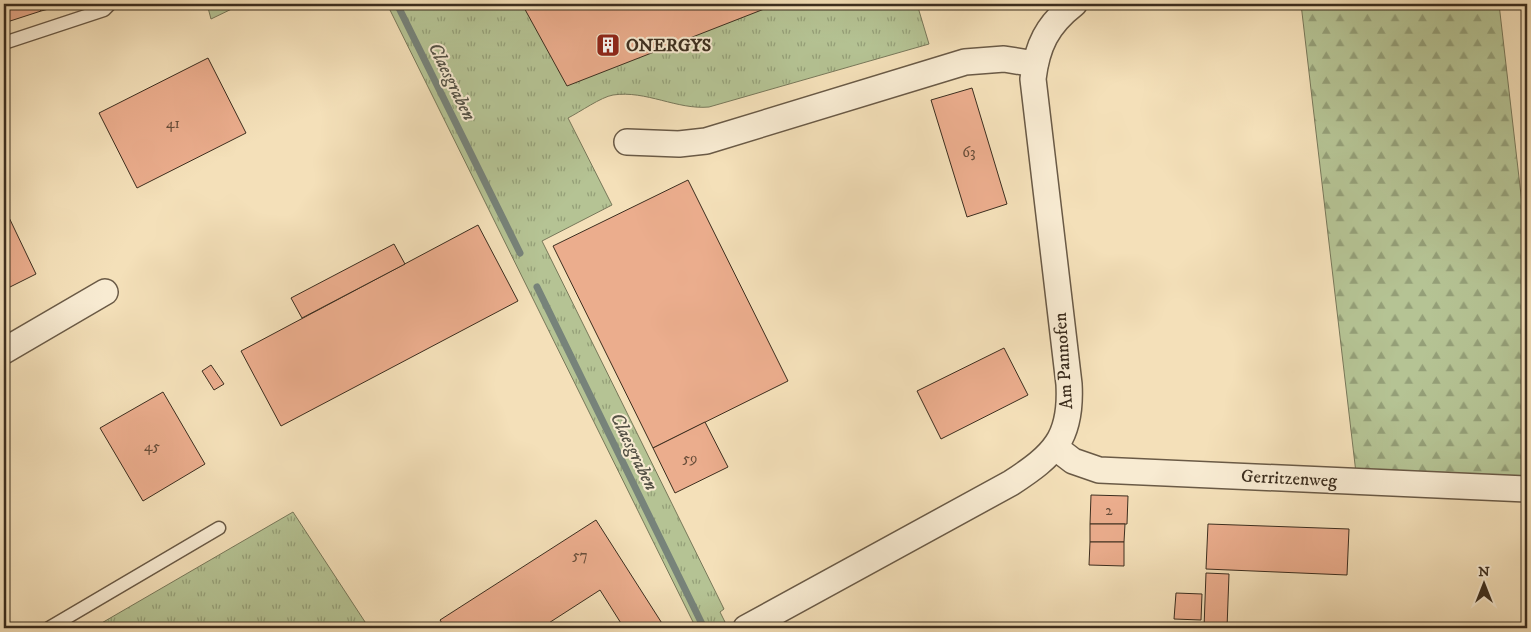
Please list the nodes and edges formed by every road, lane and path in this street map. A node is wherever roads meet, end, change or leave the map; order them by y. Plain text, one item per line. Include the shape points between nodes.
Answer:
1 (110, 4) edge
2 (1074, 4) edge
3 (4, 43) edge
4 (1035, 64) junction
5 (627, 142) dead end
6 (105, 292) dead end
7 (4, 351) edge
8 (1056, 448) junction
9 (1527, 489) edge
10 (219, 528) dead end
11 (49, 628) edge
12 (746, 628) edge

1 - 3 lane via 104,10
2 - 4 street, Am Pannofen via 1050,28
4 - 5 street via 1004,59 965,62 706,141 679,144
4 - 8 street, Am Pannofen via 1034,94 1070,403 1067,424
6 - 7 street
8 - 9 street, Gerritzenweg via 1073,461 1105,470
8 - 12 street, Am Pannofen via 1037,466 1011,483
10 - 11 lane

